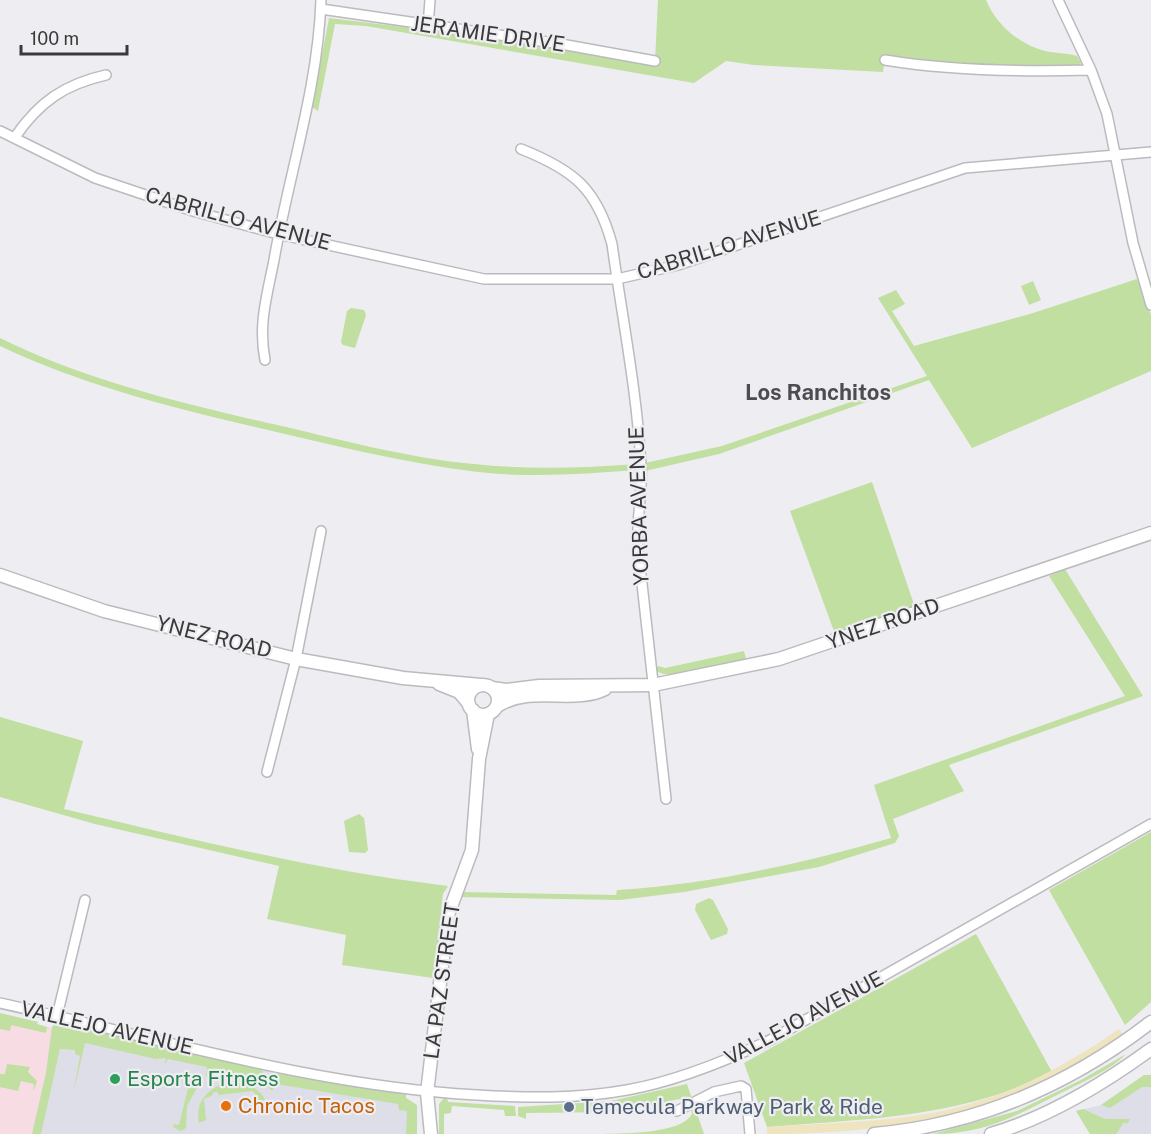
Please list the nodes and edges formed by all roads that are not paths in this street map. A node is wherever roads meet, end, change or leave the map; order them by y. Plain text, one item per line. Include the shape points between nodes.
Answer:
1 (430, 0) edge
2 (1058, 0) edge
3 (321, 5) edge
4 (428, 26) junction
5 (885, 60) dead end
6 (655, 61) dead end
7 (1091, 70) junction
8 (106, 75) dead end
9 (0, 131) edge
10 (15, 137) junction
11 (521, 149) dead end
12 (1151, 152) edge
13 (1115, 155) junction
14 (278, 234) junction
15 (617, 279) junction
16 (1151, 305) edge
17 (265, 360) dead end
18 (321, 531) dead end
19 (1151, 533) edge
20 (0, 575) edge
21 (296, 658) junction
22 (432, 681) junction
23 (653, 685) junction
24 (486, 686) junction
25 (609, 687) junction
26 (471, 707) junction
27 (492, 710) junction
28 (479, 759) junction
29 (267, 772) dead end
30 (666, 799) dead end
31 (1151, 824) edge
32 (85, 900) dead end
33 (0, 1004) edge
34 (57, 1016) junction
35 (1150, 1023) edge
36 (1137, 1032) junction
37 (1151, 1048) edge
38 (427, 1093) junction
39 (677, 1111) dead end
40 (431, 1134) edge
41 (750, 1134) edge
42 (874, 1134) edge
43 (991, 1134) edge

1 - 4 street
2 - 7 street
3 - 4 street, JERAMIE DRIVE
3 - 14 street via 320,41
4 - 6 street, JERAMIE DRIVE
5 - 7 street via 922,66
7 - 13 street via 1107,114
8 - 10 street via 59,91 35,111
9 - 10 street, CABRILLO AVENUE
10 - 14 street, CABRILLO AVENUE via 95,178
11 - 15 street, YORBA AVENUE via 553,161 596,199 605,217
12 - 13 street, CABRILLO AVENUE
13 - 15 street, CABRILLO AVENUE via 965,168 678,265
13 - 16 street via 1138,264
14 - 15 street, CABRILLO AVENUE via 484,279
14 - 17 street via 261,332
15 - 23 street, YORBA AVENUE via 642,467 636,524
18 - 21 street
19 - 23 main road, YNEZ ROAD via 779,659
20 - 21 main road, YNEZ ROAD via 104,611
21 - 22 main road, YNEZ ROAD
21 - 29 street
22 - 24 main road, YNEZ ROAD
22 - 26 main road, YNEZ ROAD via 459,692
23 - 25 main road, YNEZ ROAD
23 - 30 street, YORBA AVENUE
24 - 25 main road, YNEZ ROAD via 506,690 539,686
24 - 26 main road via 472,691
24 - 27 main road via 498,699
25 - 27 main road, YNEZ ROAD via 592,693 519,697
26 - 27 main road via 480,714
26 - 28 main road, LA PAZ STREET
27 - 28 main road, LA PAZ STREET
28 - 38 main road, LA PAZ STREET via 472,850 448,915
31 - 38 street, VALLEJO AVENUE via 772,1039 724,1062 627,1090 575,1097
32 - 34 street
33 - 34 street, VALLEJO AVENUE
34 - 38 street, VALLEJO AVENUE via 311,1075
35 - 36 main road
36 - 37 main road
36 - 42 main road via 1075,1074 1020,1101 940,1125
37 - 43 main road via 1051,1110
38 - 40 main road, LA PAZ STREET
39 - 41 street via 714,1092 741,1086 746,1089

